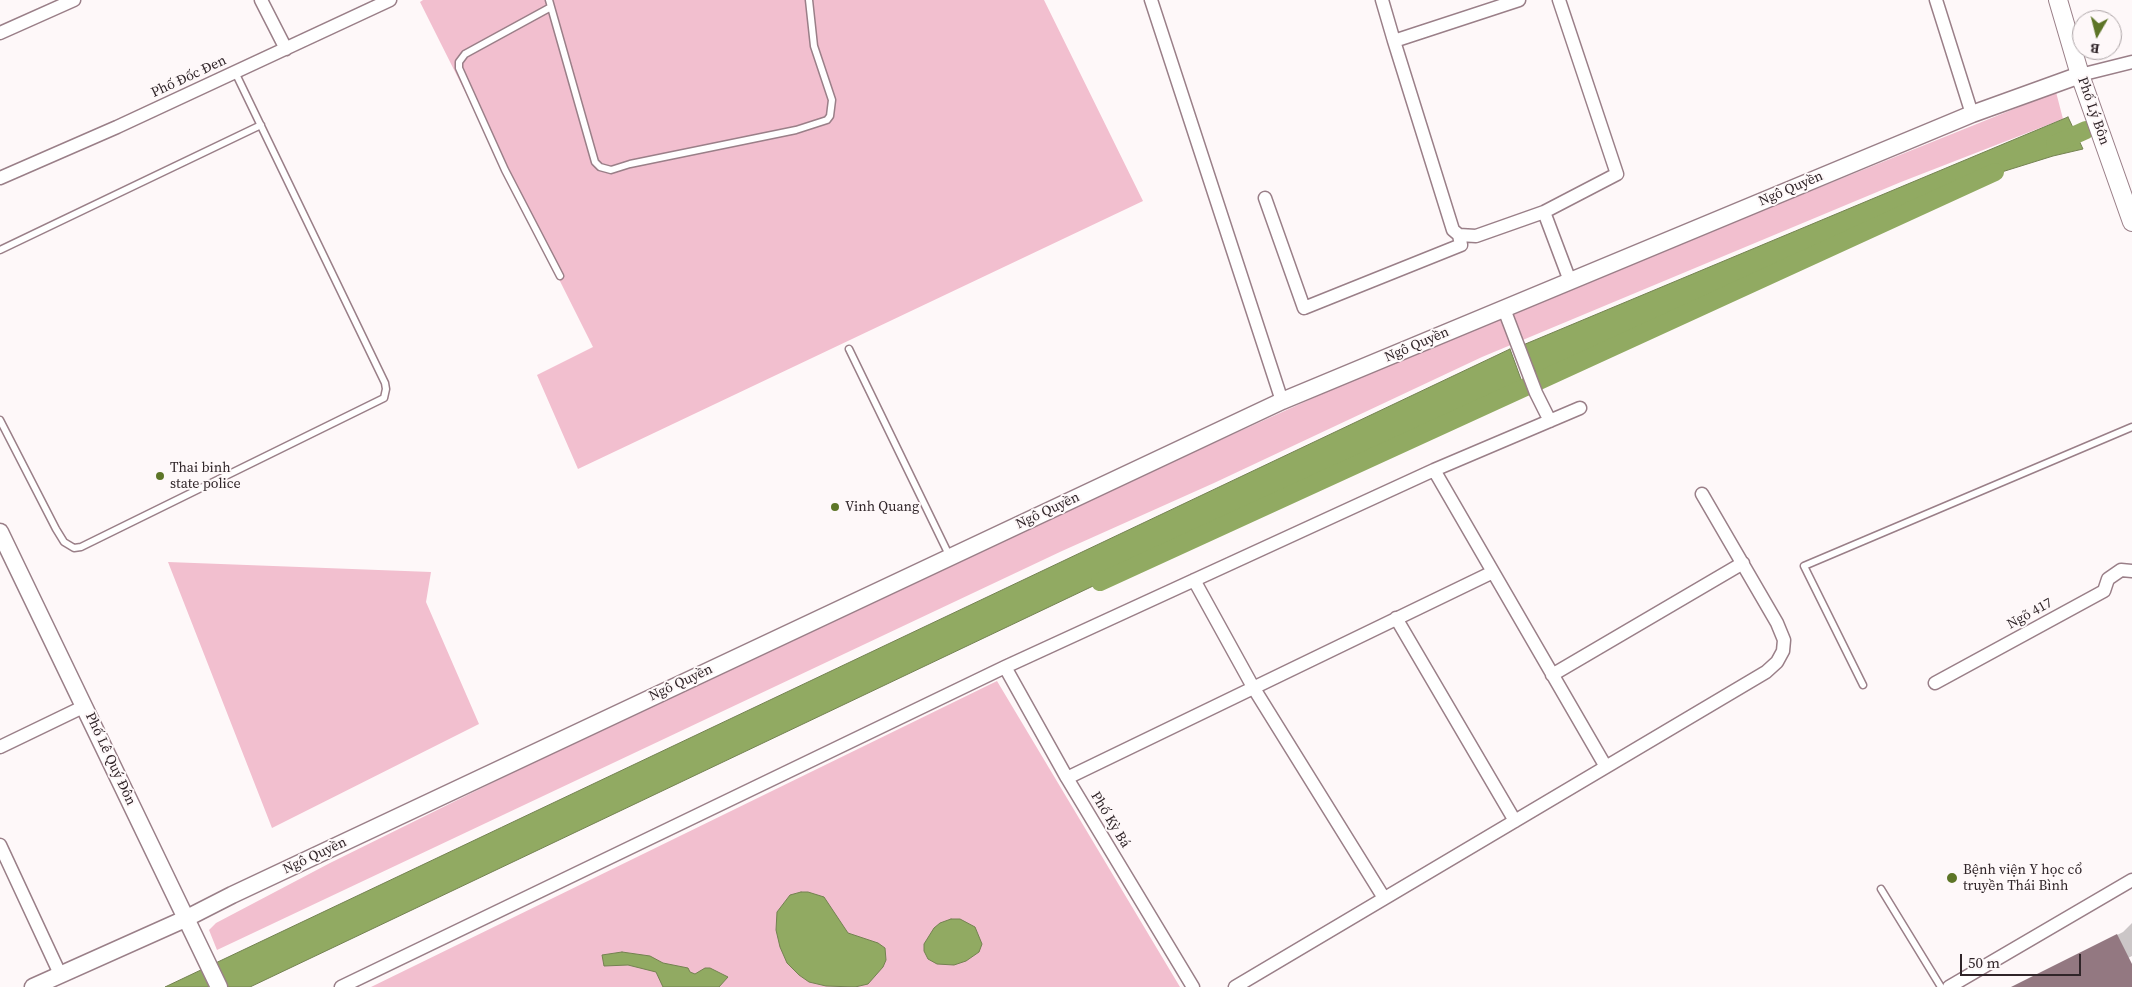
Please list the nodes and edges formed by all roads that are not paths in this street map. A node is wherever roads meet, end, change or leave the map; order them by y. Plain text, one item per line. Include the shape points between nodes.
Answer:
1 (74, 0) edge
2 (262, 0) edge
3 (390, 0) edge
4 (809, 0) edge
5 (1151, 0) edge
6 (1382, 0) edge
7 (1519, 0) edge
8 (1559, 0) edge
9 (1936, 0) edge
10 (2058, 0) edge
11 (550, 3) edge
12 (0, 33) edge
13 (1394, 41) junction
14 (286, 48) junction
15 (2132, 62) edge
16 (235, 72) junction
17 (2080, 75) junction
18 (1972, 114) junction
19 (261, 126) junction
20 (0, 178) edge
21 (1265, 198) dead end
22 (1544, 212) junction
23 (2132, 222) edge
24 (1459, 235) junction
25 (0, 250) edge
26 (560, 276) dead end
27 (1570, 281) junction
28 (1504, 309) junction
29 (849, 350) dead end
30 (1282, 401) junction
31 (1580, 408) dead end
32 (0, 420) edge
33 (1550, 420) junction
34 (2132, 427) edge
35 (1434, 470) junction
36 (1702, 494) dead end
37 (0, 532) edge
38 (950, 557) junction
39 (1743, 563) junction
40 (1493, 572) junction
41 (2132, 572) edge
42 (1194, 580) junction
43 (1396, 618) junction
44 (1005, 667) junction
45 (1552, 675) junction
46 (1935, 683) dead end
47 (1863, 685) dead end
48 (1253, 687) junction
49 (85, 706) junction
50 (0, 747) edge
51 (1606, 767) junction
52 (1067, 778) junction
53 (1515, 821) junction
54 (0, 845) edge
55 (3, 858) edge
56 (2132, 880) edge
57 (1881, 889) dead end
58 (1384, 898) junction
59 (185, 919) junction
60 (60, 974) junction
61 (33, 987) edge
62 (219, 987) edge
63 (341, 987) edge
64 (1193, 987) edge
65 (1235, 987) edge
66 (1941, 987) edge
67 (1949, 987) edge

1 - 12 street
2 - 14 street
3 - 14 street, Phố Đốc Đen
4 - 11 lane via 814,46 832,100 827,120 796,130 611,170 595,162
5 - 30 street
6 - 13 street
7 - 13 street
8 - 22 street via 1617,174
9 - 18 street
10 - 17 main road, Phố Lý Bôn
11 - 26 lane via 465,54 459,68
13 - 24 street via 1448,217 1453,230
14 - 16 street, Phố Đốc Đen
15 - 17 street
16 - 19 lane
16 - 20 street, Phố Đốc Đen
17 - 18 street, Ngô Quyền
17 - 23 main road, Phố Lý Bôn
18 - 27 street, Ngô Quyền
19 - 25 lane
19 - 32 lane via 385,383 384,398 82,547 74,548 64,542 56,529
21 - 24 street via 1304,308 1461,246
22 - 24 street via 1476,236
22 - 27 street
27 - 28 street, Ngô Quyền
28 - 30 street, Ngô Quyền
28 - 33 street via 1536,393
29 - 38 lane
30 - 38 street, Ngô Quyền
31 - 33 street
33 - 35 street
34 - 47 lane via 1804,566
35 - 40 street
35 - 42 street
36 - 39 street
37 - 49 street, Phố Lê Quý Đôn
38 - 59 street, Ngô Quyền
39 - 45 street
39 - 51 street via 1778,623 1784,640 1777,662 1766,672
40 - 43 street
40 - 45 street
41 - 46 street, Ngõ 417 via 2121,570 2108,578 2104,591
42 - 44 street
42 - 48 street
43 - 48 street
43 - 53 street
44 - 52 street, Phố Kỳ Bá
44 - 63 street
45 - 51 street
48 - 52 street
48 - 58 street
49 - 50 street
49 - 59 street, Phố Lê Quý Đôn
51 - 53 street
52 - 64 street, Phố Kỳ Bá
53 - 58 street
54 - 55 street
55 - 60 street
56 - 67 street
57 - 66 lane
58 - 65 street
59 - 60 street, Ngô Quyền
59 - 62 street, Phố Lê Quý Đôn
60 - 61 street, Ngô Quyền

